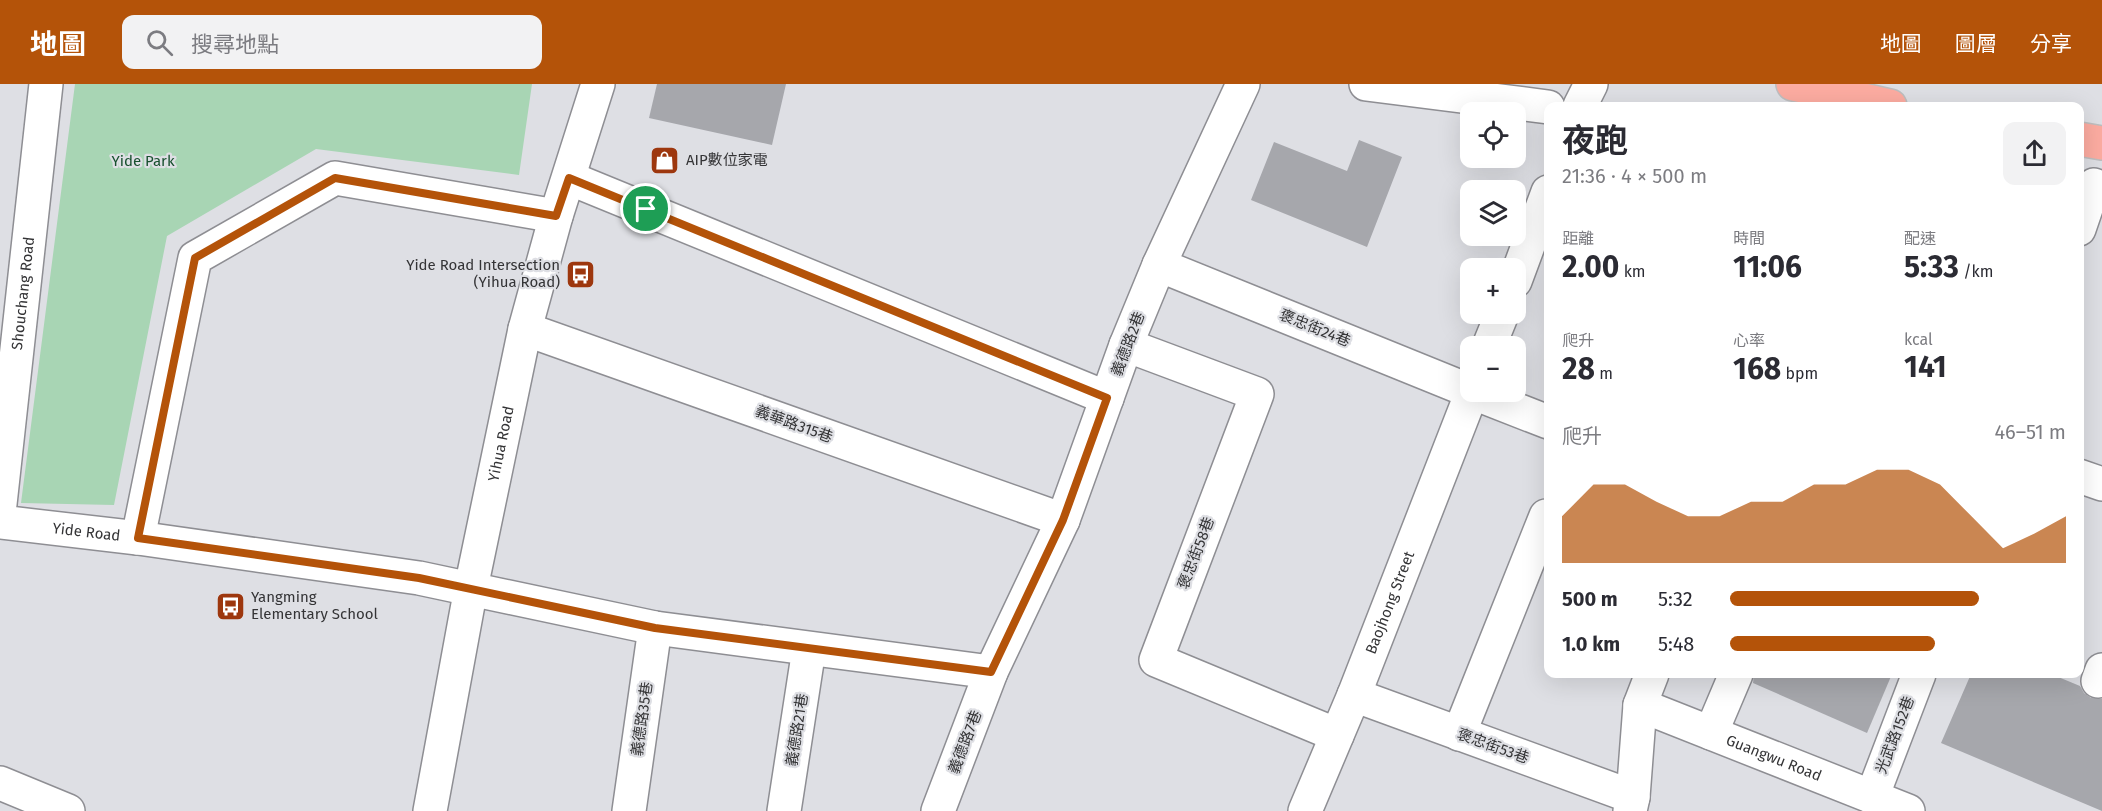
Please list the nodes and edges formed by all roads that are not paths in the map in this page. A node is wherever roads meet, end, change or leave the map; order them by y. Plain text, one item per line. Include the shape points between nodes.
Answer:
1 (46, 84) edge
2 (598, 84) edge
3 (1243, 84) edge
4 (1366, 84) edge
5 (1592, 84) edge
6 (1793, 84) edge
7 (1582, 102) edge
8 (1872, 102) edge
9 (1544, 106) edge
10 (2084, 140) edge
11 (2102, 143) edge
12 (569, 178) junction
13 (2092, 185) edge
14 (2084, 212) edge
15 (1544, 215) edge
16 (556, 216) junction
17 (1537, 255) edge
18 (1159, 265) junction
19 (1526, 268) edge
20 (525, 329) junction
21 (1126, 345) junction
22 (1460, 387) edge
23 (1107, 398) junction
24 (1467, 402) edge
25 (1498, 402) edge
26 (1544, 420) edge
27 (2084, 478) edge
28 (2102, 484) edge
29 (0, 504) edge
30 (1063, 520) junction
31 (1544, 521) edge
32 (0, 522) edge
33 (138, 538) junction
34 (471, 588) junction
35 (655, 628) junction
36 (809, 648) junction
37 (991, 672) junction
38 (1650, 678) edge
39 (1734, 678) edge
40 (1917, 678) edge
41 (1354, 695) junction
42 (1640, 705) junction
43 (1711, 733) junction
44 (1459, 734) junction
45 (1337, 735) junction
46 (0, 783) edge
47 (1872, 797) junction
48 (1631, 804) edge
49 (68, 811) edge
50 (430, 811) edge
51 (629, 811) edge
52 (784, 811) edge
53 (938, 811) edge
54 (1305, 811) edge
55 (1908, 811) edge

1 - 29 street, Shouchang Road
2 - 12 street, Yihua Road
3 - 18 street, 義德路2巷
4 - 9 street
5 - 7 street
6 - 8 highway
10 - 11 highway
12 - 16 street, Yihua Road
12 - 23 street
13 - 14 street
15 - 17 street
16 - 20 street, Yihua Road
16 - 33 street via 335,178 195,258
17 - 19 street
18 - 21 street, 義德路2巷
18 - 22 street, 褒忠街24巷
20 - 30 street, 義華路315巷
20 - 34 street, Yihua Road
21 - 23 street, 義德路2巷
21 - 45 street, 褒忠街58巷 via 1257,394 1156,660
23 - 30 street, 義德路2巷
24 - 41 street, Baojhong Street
25 - 26 street, 褒忠街24巷
27 - 28 street
30 - 37 street, 義德路2巷
31 - 44 street
32 - 33 street, Yide Road
33 - 34 street, Yide Road
34 - 35 street, Yide Road
34 - 50 street, Yihua Road
35 - 36 street, Yide Road
35 - 51 street, 義德路35巷
36 - 37 street, Yide Road
36 - 52 street, 義德路21巷
37 - 53 street, 義德路7巷
38 - 42 street
39 - 43 street
40 - 47 street, 光武路152巷
41 - 44 street, 褒忠街53巷
41 - 45 street, Baojhong Street
42 - 43 street, Guangwu Road
42 - 48 street
43 - 47 street, Guangwu Road
44 - 48 street, 褒忠街53巷
45 - 54 street, Baojhong Street
46 - 49 street
47 - 55 street, Guangwu Road

